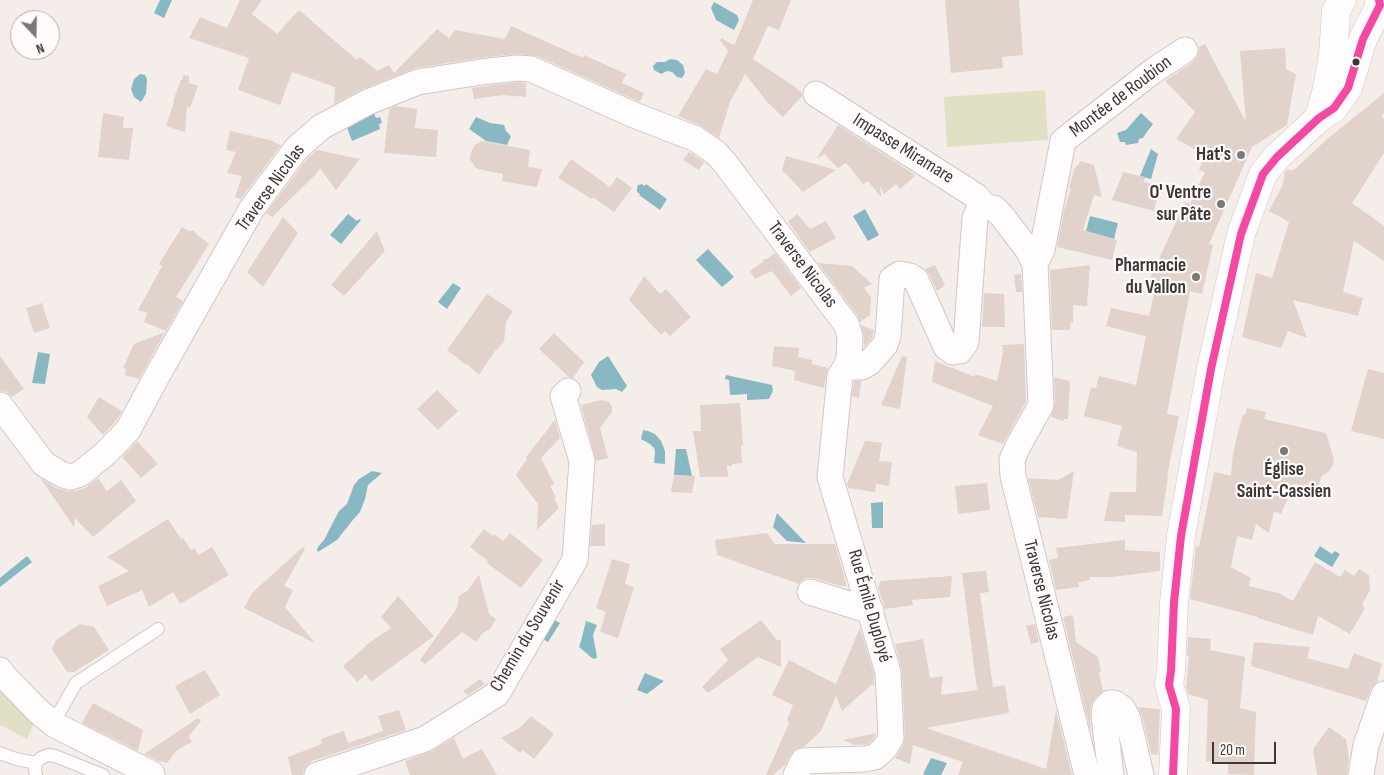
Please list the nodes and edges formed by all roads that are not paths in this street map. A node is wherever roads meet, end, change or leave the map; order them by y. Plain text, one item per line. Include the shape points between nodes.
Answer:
1 (1342, 0) edge
2 (1378, 3) edge
3 (1185, 50) dead end
4 (816, 94) dead end
5 (1319, 118) junction
6 (986, 207) junction
7 (1035, 264) junction
8 (846, 366) junction
9 (568, 390) dead end
10 (0, 405) edge
11 (810, 592) dead end
12 (871, 612) junction
13 (158, 629) dead end
14 (0, 670) edge
15 (1384, 694) edge
16 (55, 725) junction
17 (0, 753) edge
18 (36, 769) edge
19 (103, 775) edge
20 (151, 775) edge
21 (318, 775) edge
22 (796, 775) edge
23 (1087, 775) edge
24 (1110, 775) edge
25 (1142, 775) edge
26 (1173, 775) edge
27 (1361, 775) edge

1 - 5 street via 1336,11 1333,55
2 - 5 street via 1348,88 1334,108
3 - 7 street, Montée de Roubion via 1063,141 1042,250
4 - 6 street, Impasse Miramare via 976,196
5 - 26 street via 1263,174 1241,234 1234,264 1181,536 1169,685 1176,710
6 - 7 street, Traverse Nicolas via 994,208 1002,216
6 - 8 street via 979,209 975,218 966,342 960,351 953,352 946,346 916,280 900,274 892,279 885,346 869,363
7 - 23 street, Traverse Nicolas via 1041,405 1012,460 1013,476
8 - 10 street, Traverse Nicolas via 850,336 846,324 716,153 696,139 531,70 517,68 418,82 368,102 321,127 296,149 251,210 128,430 80,474 63,475 44,464
8 - 12 street, Rue Émile Duployé via 840,376 830,477
9 - 21 street, Chemin du Souvenir via 564,396 582,461 574,560 497,694 425,739
11 - 12 street
12 - 22 street, Rue Émile Duployé via 888,672 891,738 875,757 803,761
13 - 16 lane via 76,683
14 - 16 street
15 - 27 street via 1366,745
16 - 20 street
17 - 18 lane
18 - 19 lane via 41,758 48,755
24 - 25 street via 1104,717 1105,708 1115,703 1128,719

